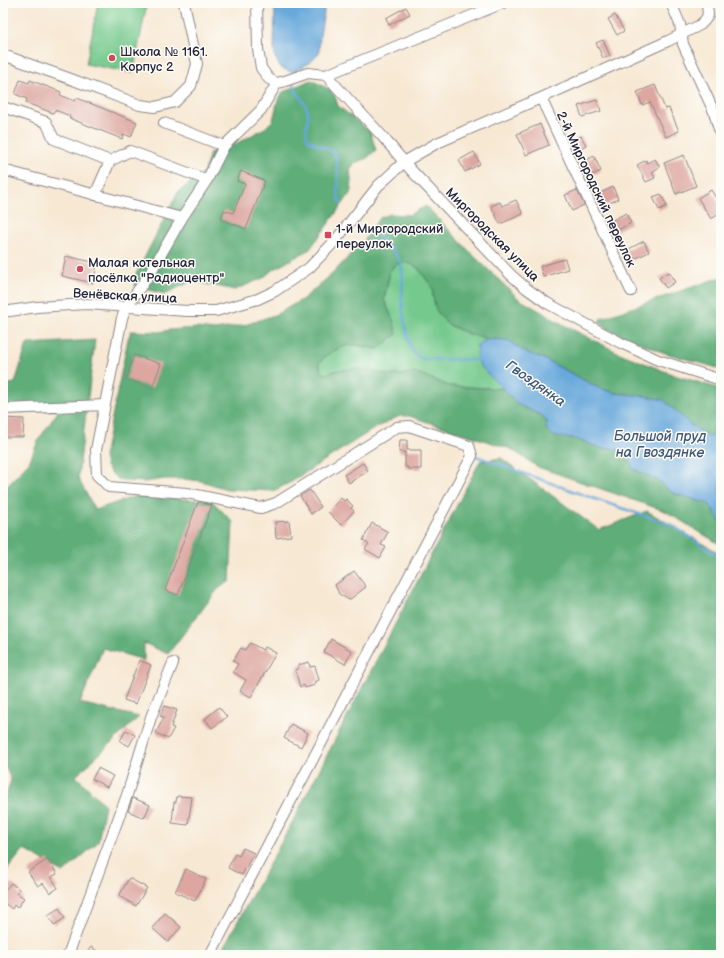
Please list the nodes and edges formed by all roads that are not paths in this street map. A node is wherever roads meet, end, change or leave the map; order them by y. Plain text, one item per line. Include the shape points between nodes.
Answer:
1 (184, 3) edge
2 (257, 3) edge
3 (503, 3) edge
4 (671, 3) edge
5 (707, 3) edge
6 (682, 34) junction
7 (3, 55) edge
8 (326, 75) junction
9 (276, 83) junction
10 (541, 98) junction
11 (3, 107) edge
12 (164, 122) dead end
13 (721, 136) edge
14 (224, 146) junction
15 (110, 161) junction
16 (404, 162) junction
17 (3, 170) edge
18 (206, 180) junction
19 (95, 195) junction
20 (182, 218) junction
21 (631, 291) dead end
22 (126, 307) junction
23 (3, 312) edge
24 (721, 380) edge
25 (105, 405) junction
26 (3, 409) edge
27 (173, 663) dead end
28 (68, 955) edge
29 (210, 955) edge

1 - 7 street via 197,64 191,86 175,102 156,107 140,105
2 - 9 street via 261,68 269,79
3 - 8 street
4 - 6 street
5 - 6 street via 706,20
6 - 10 street
6 - 13 street via 683,44 714,112
8 - 9 street via 308,73
8 - 16 street, Миргородская улица
9 - 14 street via 261,110
10 - 16 street via 437,143
10 - 21 street, 2-й Миргородский переулок
11 - 15 street via 46,122 54,139
12 - 14 street
14 - 18 street
15 - 18 street via 130,151
15 - 19 street
16 - 22 street, Венёвская улица via 370,196 322,257 275,291 258,299 216,311
16 - 24 street, Миргородская улица via 511,275 547,303 658,360
17 - 19 street
18 - 20 street
19 - 20 street
20 - 22 street
22 - 23 street, Венёвская улица via 88,304
22 - 25 street
25 - 26 street
25 - 29 street via 96,450 97,475 109,487 187,493 261,508 276,503 397,427 409,426 470,446 472,456
27 - 28 street via 151,717 127,795

